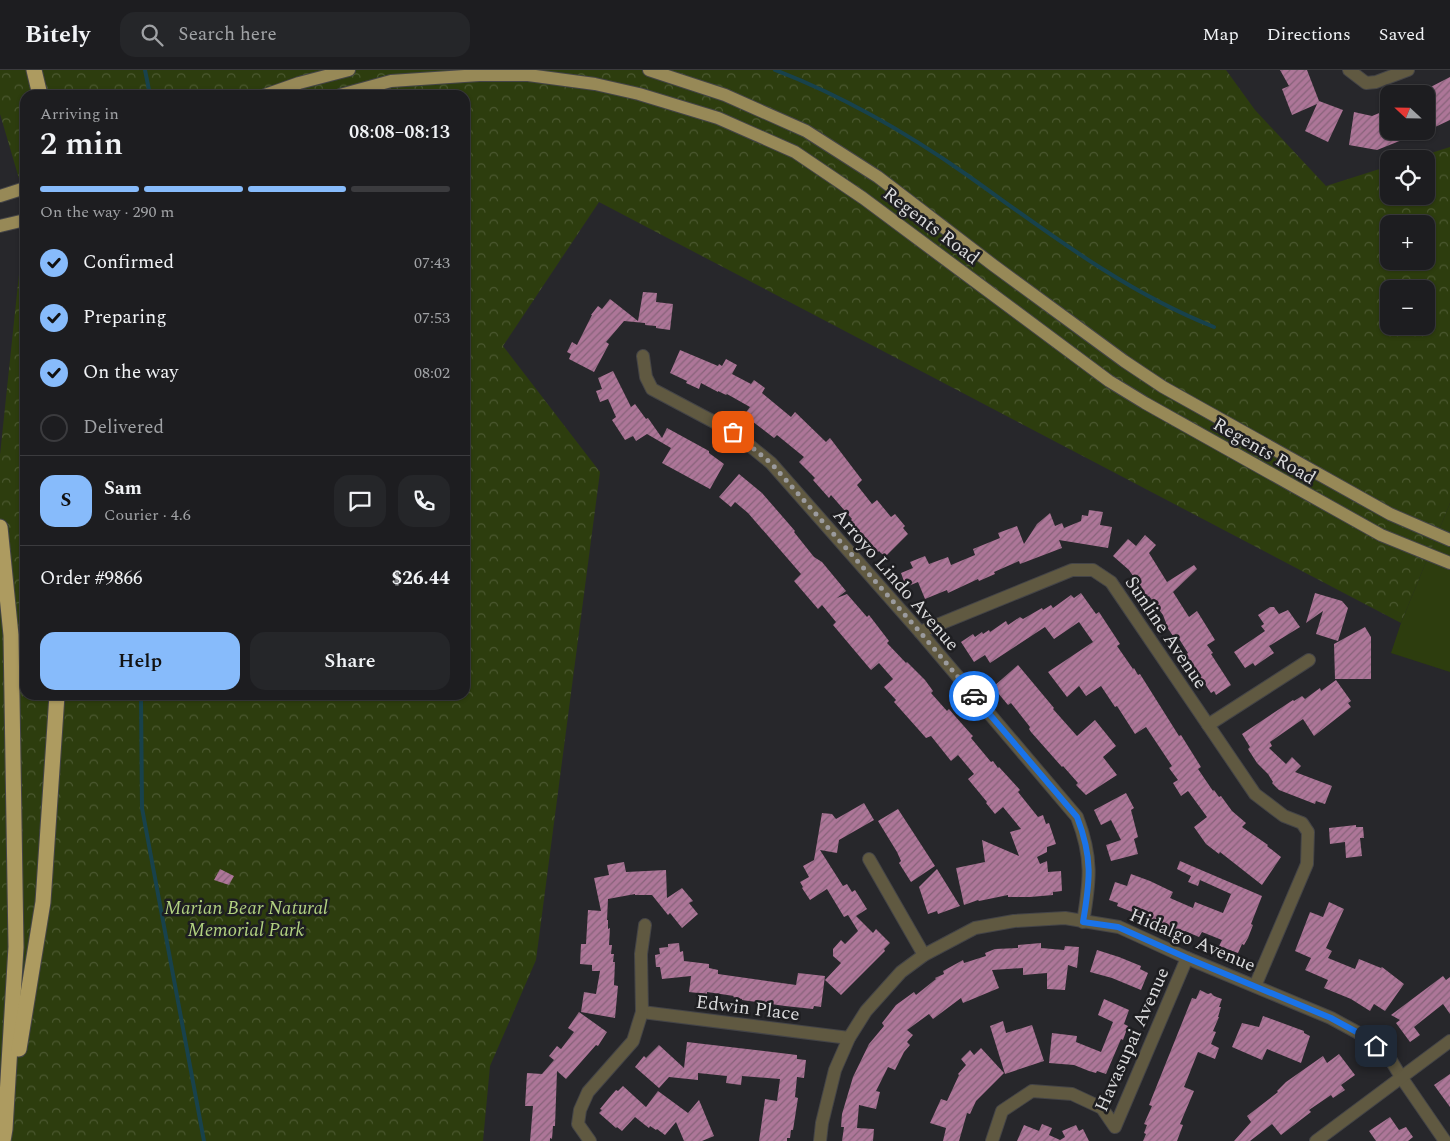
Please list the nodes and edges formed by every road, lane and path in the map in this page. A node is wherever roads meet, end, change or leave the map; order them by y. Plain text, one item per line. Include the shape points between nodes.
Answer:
1 (34, 70) edge
2 (349, 70) edge
3 (649, 70) edge
4 (1349, 70) edge
5 (1408, 70) edge
6 (39, 90) edge
7 (280, 90) edge
8 (360, 90) edge
9 (20, 190) edge
10 (0, 196) edge
11 (20, 221) edge
12 (0, 226) edge
13 (643, 356) dead end
14 (0, 527) edge
15 (1450, 540) edge
16 (1450, 564) edge
17 (920, 632) junction
18 (1309, 660) dead end
19 (57, 700) edge
20 (1208, 725) junction
21 (869, 859) dead end
22 (1083, 922) junction
23 (645, 925) dead end
24 (924, 956) junction
25 (1187, 958) junction
26 (1256, 986) junction
27 (642, 1012) junction
28 (849, 1038) junction
29 (1450, 1041) edge
30 (1401, 1077) junction
31 (4, 1135) edge
32 (590, 1141) edge
33 (820, 1141) edge
34 (992, 1141) edge
35 (1316, 1141) edge
36 (1445, 1141) edge

1 - 6 highway
2 - 7 main road
3 - 15 main road, Regents Road via 725,95 806,132 878,177 993,265 1163,387 1390,514
4 - 5 street via 1366,83
8 - 16 main road, Regents Road via 391,82 479,75 528,75 595,84 718,118 794,152 833,177 1145,403 1381,535
9 - 10 main road
11 - 12 main road
13 - 17 street, Arroyo Lindo Avenue via 646,377 652,389 733,432 771,463
14 - 31 highway via 11,635 16,947
17 - 20 street, Sunline Avenue via 1072,570 1093,570 1111,582
17 - 22 street, Arroyo Lindo Avenue via 1077,817 1089,861 1090,886
18 - 20 street
19 - 31 highway via 43,902
20 - 26 street, Sunline Avenue via 1255,794 1284,816 1302,823 1308,832 1307,864
21 - 24 street
22 - 24 street, Hidalgo Avenue via 1065,918 1022,920 975,928
22 - 25 street, Hidalgo Avenue via 1118,927
23 - 27 street via 641,954
24 - 28 street, Hidalgo Avenue via 900,972 866,1011
25 - 26 street, Hidalgo Avenue
25 - 34 street, Havasupai Avenue via 1115,1127 1102,1108 1072,1094 1032,1091 1002,1112
26 - 30 street, Hidalgo Avenue via 1364,1036 1389,1057
27 - 28 street, Edwin Place
27 - 32 street via 632,1041 588,1092 580,1110 578,1124
28 - 33 street, Hidalgo Avenue via 835,1070
29 - 30 street
30 - 35 street
30 - 36 street, Hidalgo Avenue

